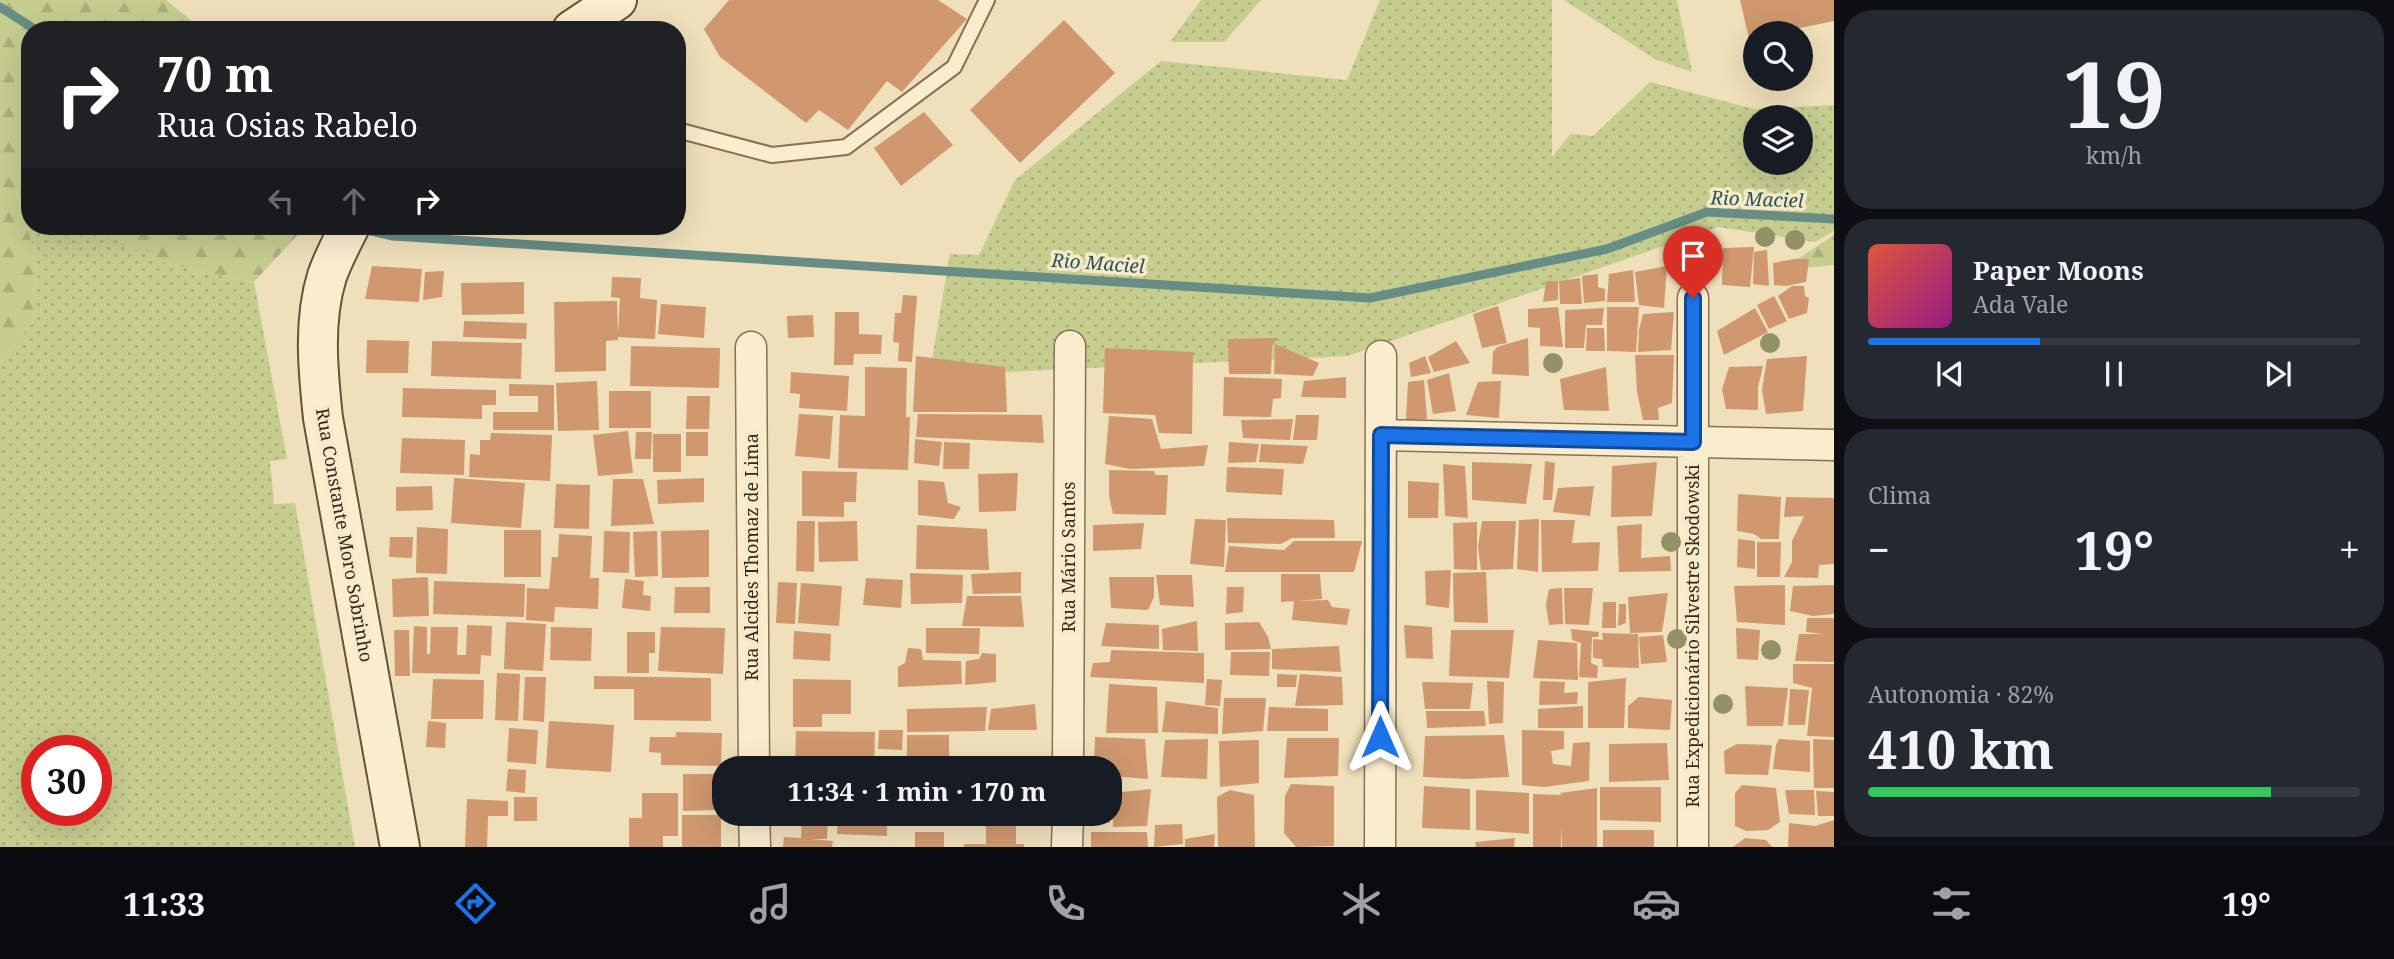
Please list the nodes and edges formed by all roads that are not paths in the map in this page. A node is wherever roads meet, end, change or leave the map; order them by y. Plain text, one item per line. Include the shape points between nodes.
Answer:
1 (617, 0) edge
2 (987, 0) edge
3 (586, 21) edge
4 (686, 132) edge
5 (345, 237) edge
6 (1693, 298) dead end
7 (751, 346) dead end
8 (1070, 346) dead end
9 (1381, 356) dead end
10 (1381, 435) junction
11 (1693, 442) junction
12 (1834, 445) edge
13 (754, 756) edge
14 (1068, 756) edge
15 (754, 826) edge
16 (1068, 826) edge
17 (400, 847) edge
18 (755, 847) edge
19 (1067, 847) edge
20 (1380, 847) edge
21 (1693, 847) edge

1 - 3 main road
2 - 4 lane via 954,66 846,147 772,155
5 - 17 main road, Rua Constante Moro Sobrinho via 327,276 320,310 318,378
6 - 11 street, Rua Expedicionário Silvestre Skodowski
7 - 13 street, Rua Alcides Thomaz de Lima
8 - 14 street, Rua Mário Santos
9 - 10 street
10 - 11 street
10 - 20 street
11 - 12 street
11 - 21 street, Rua Expedicionário Silvestre Skodowski
15 - 18 street
16 - 19 street

